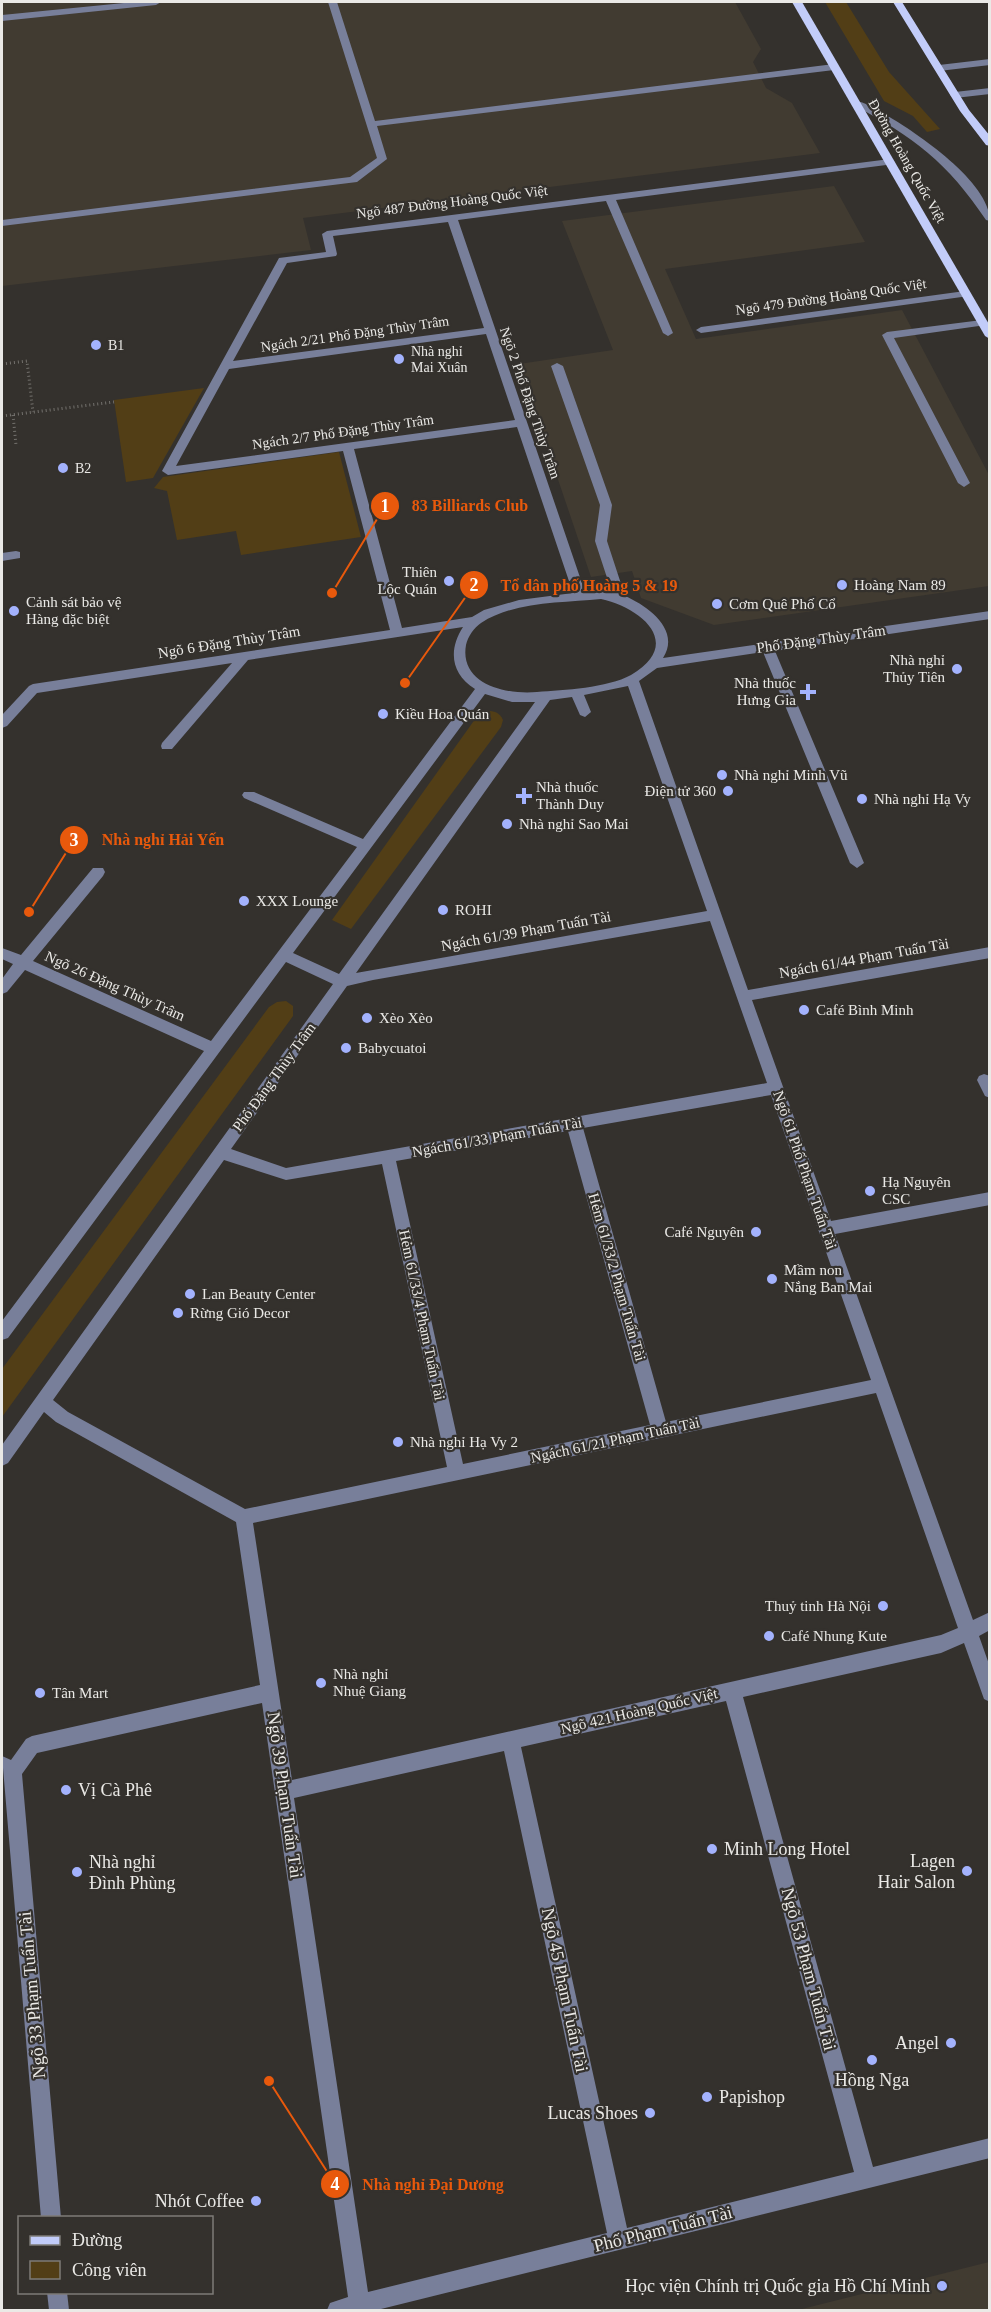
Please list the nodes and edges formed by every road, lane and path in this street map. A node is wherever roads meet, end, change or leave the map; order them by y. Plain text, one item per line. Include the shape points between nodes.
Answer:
1 (156, 2) edge
2 (332, 2) edge
3 (797, 2) edge
4 (897, 2) edge
5 (2, 18) edge
6 (990, 62) edge
7 (834, 67) junction
8 (939, 68) junction
9 (990, 91) edge
10 (955, 95) junction
11 (856, 103) junction
12 (371, 124) junction
13 (990, 143) edge
14 (890, 162) junction
15 (610, 198) junction
16 (452, 218) junction
17 (990, 218) edge
18 (2, 223) edge
19 (965, 294) junction
20 (982, 323) junction
21 (490, 330) junction
22 (701, 330) dead end
23 (668, 333) dead end
24 (990, 336) edge
25 (2, 364) edge
26 (225, 366) junction
27 (558, 366) dead end
28 (114, 402) dead end
29 (33, 412) junction
30 (13, 415) junction
31 (2, 416) edge
32 (521, 423) junction
33 (16, 445) dead end
34 (348, 447) junction
35 (168, 471) joint
36 (964, 483) dead end
37 (16, 555) dead end
38 (2, 557) edge
39 (580, 597) junction
40 (619, 597) junction
41 (990, 615) edge
42 (475, 621) junction
43 (397, 633) junction
44 (767, 647) junction
45 (244, 657) junction
46 (653, 664) junction
47 (632, 680) junction
48 (482, 689) junction
49 (576, 691) junction
50 (546, 696) junction
51 (585, 712) dead end
52 (2, 723) edge
53 (167, 746) dead end
54 (249, 795) dead end
55 (365, 845) junction
56 (857, 863) dead end
57 (98, 872) dead end
58 (716, 915) junction
59 (990, 952) edge
60 (2, 953) edge
61 (284, 955) junction
62 (23, 963) junction
63 (342, 982) junction
64 (2, 988) edge
65 (744, 996) junction
66 (215, 1049) junction
67 (776, 1088) junction
68 (574, 1124) junction
69 (220, 1152) junction
70 (388, 1157) junction
71 (990, 1198) edge
72 (826, 1229) junction
73 (2, 1333) edge
74 (881, 1385) junction
75 (42, 1401) junction
76 (660, 1431) junction
77 (2, 1458) edge
78 (457, 1473) junction
79 (244, 1517) junction
80 (990, 1620) edge
81 (968, 1633) junction
82 (732, 1690) junction
83 (270, 1692) junction
84 (990, 1693) edge
85 (511, 1740) junction
86 (7, 1768) edge
87 (285, 1791) junction
88 (990, 2148) edge
89 (866, 2179) junction
90 (51, 2216) edge
91 (619, 2240) junction
92 (57, 2294) edge
93 (360, 2305) junction
94 (59, 2310) edge
95 (337, 2310) edge

1 - 5 street
2 - 12 street
3 - 7 main road, Đường Hoàng Quốc Việt
4 - 8 main road
6 - 8 street
7 - 11 main road, Đường Hoàng Quốc Việt
7 - 12 street
8 - 10 main road
9 - 10 street
10 - 13 main road
11 - 14 main road, Đường Hoàng Quốc Việt
11 - 17 street via 921,139 958,175
12 - 18 street via 382,159 353,180
14 - 15 street, Ngõ 487 Đường Hoàng Quốc Việt
14 - 19 main road, Đường Hoàng Quốc Việt
15 - 16 street, Ngõ 487 Đường Hoàng Quốc Việt
15 - 23 street
16 - 21 street, Ngõ 2 Phố Đặng Thùy Trâm
16 - 26 street, Ngõ 487 Đường Hoàng Quốc Việt via 327,234 332,254 283,260
19 - 20 main road, Đường Hoàng Quốc Việt
19 - 22 street, Ngõ 479 Đường Hoàng Quốc Việt
20 - 24 main road, Đường Hoàng Quốc Việt
20 - 36 street via 887,335
21 - 26 street, Ngách 2/21 Phố Đặng Thùy Trâm
21 - 32 street, Ngõ 2 Phố Đặng Thùy Trâm
25 - 29 path via 27,362
26 - 35 street, Ngõ 487 Đường Hoàng Quốc Việt
27 - 40 street via 606,505 601,541
28 - 29 path
29 - 30 path
30 - 31 path
30 - 33 path
32 - 34 street, Ngách 2/7 Phố Đặng Thùy Trâm
32 - 39 street, Ngõ 2 Phố Đặng Thùy Trâm
34 - 35 street, Ngách 2/7 Phố Đặng Thùy Trâm
34 - 43 street
37 - 38 street
39 - 40 street
39 - 42 street via 514,606
40 - 46 street via 646,611 658,624 661,646
41 - 44 street, Phố Đặng Thùy Trâm
42 - 43 street, Ngõ 6 Đặng Thùy Trâm
42 - 48 street via 464,634 459,655 466,676
43 - 45 street, Ngõ 6 Đặng Thùy Trâm
44 - 46 street, Phố Đặng Thùy Trâm
44 - 56 street
45 - 52 street, Ngõ 6 Đặng Thùy Trâm via 33,689
45 - 53 street
46 - 47 street, Phố Đặng Thùy Trâm
47 - 49 street, Phố Đặng Thùy Trâm
47 - 58 street, Ngõ 61 Phố Phạm Tuấn Tài
48 - 50 street, Phố Đặng Thùy Trâm via 512,698
48 - 55 street
49 - 50 street, Phố Đặng Thùy Trâm
49 - 51 street
50 - 63 street, Phố Đặng Thùy Trâm
54 - 55 street
55 - 61 street
57 - 62 street
58 - 63 street, Ngách 61/39 Phạm Tuấn Tài
58 - 65 street, Ngõ 61 Phố Phạm Tuấn Tài
59 - 65 street, Ngách 61/44 Phạm Tuấn Tài
60 - 62 street, Ngõ 26 Đặng Thùy Trâm
61 - 63 street
61 - 66 street
62 - 64 street
62 - 66 street, Ngõ 26 Đặng Thùy Trâm
63 - 69 street, Phố Đặng Thùy Trâm
65 - 67 street, Ngõ 61 Phố Phạm Tuấn Tài
66 - 73 street
67 - 68 street, Ngách 61/33 Phạm Tuấn Tài
67 - 72 street, Ngõ 61 Phố Phạm Tuấn Tài
68 - 70 street, Ngách 61/33 Phạm Tuấn Tài
68 - 76 street, Hẻm 61/33/2 Phạm Tuấn Tài
69 - 70 street, Ngách 61/33 Phạm Tuấn Tài via 286,1174
69 - 75 street, Phố Đặng Thùy Trâm
70 - 78 street, Hẻm 61/33/4 Phạm Tuấn Tài
71 - 72 street
72 - 74 street, Ngõ 61 Phố Phạm Tuấn Tài
74 - 76 street, Ngách 61/21 Phạm Tuấn Tài
74 - 81 street, Ngõ 61 Phố Phạm Tuấn Tài
75 - 77 street, Phố Đặng Thùy Trâm
75 - 79 street via 62,1417
76 - 78 street, Ngách 61/21 Phạm Tuấn Tài
78 - 79 street, Ngách 61/21 Phạm Tuấn Tài
79 - 83 street, Ngõ 39 Phạm Tuấn Tài
80 - 81 street, Ngõ 421 Hoàng Quốc Việt
81 - 82 street, Ngõ 421 Hoàng Quốc Việt via 941,1644
81 - 84 street, Ngõ 61 Phố Phạm Tuấn Tài
82 - 85 street, Ngõ 421 Hoàng Quốc Việt
82 - 89 street, Ngõ 53 Phạm Tuấn Tài
83 - 86 street, Ngõ 33 Phạm Tuấn Tài via 32,1745
83 - 87 street, Ngõ 39 Phạm Tuấn Tài
85 - 87 street, Ngõ 421 Hoàng Quốc Việt
85 - 91 street, Ngõ 45 Phạm Tuấn Tài
86 - 90 street, Ngõ 33 Phạm Tuấn Tài
87 - 93 street, Ngõ 39 Phạm Tuấn Tài
88 - 89 street, Phố Phạm Tuấn Tài
89 - 91 street, Phố Phạm Tuấn Tài
91 - 93 street, Phố Phạm Tuấn Tài
92 - 94 street
93 - 95 street, Phố Phạm Tuấn Tài

